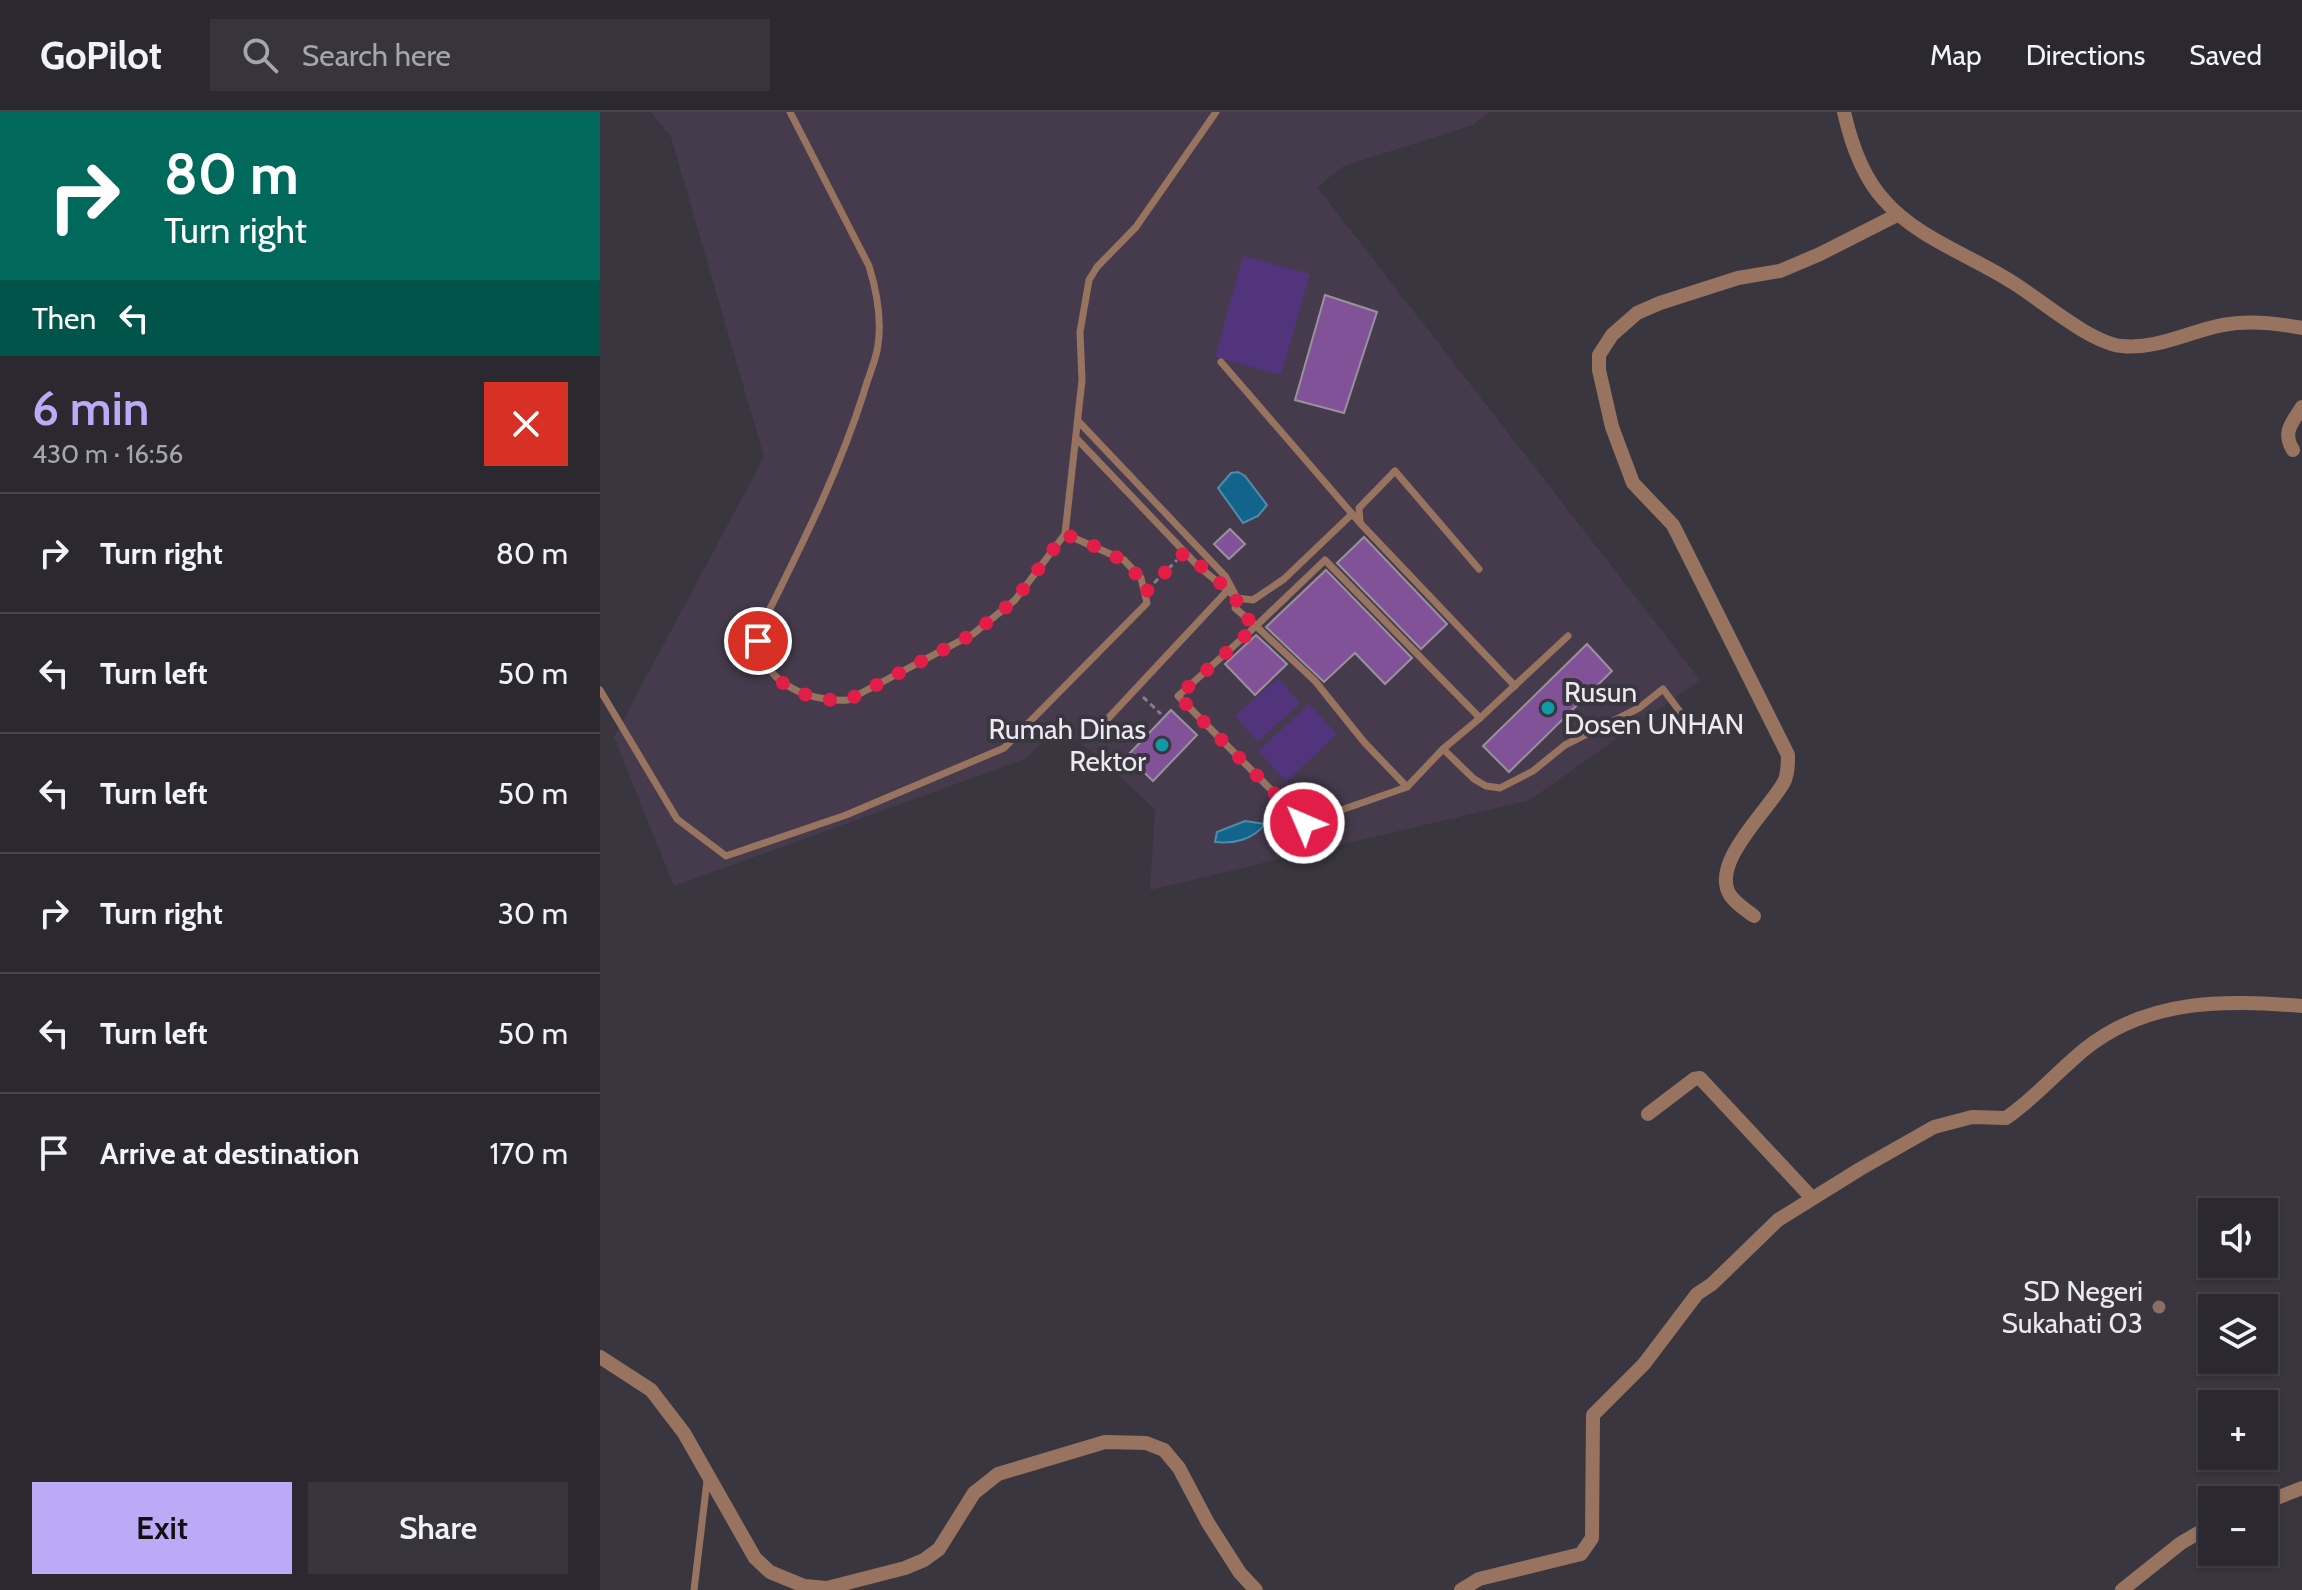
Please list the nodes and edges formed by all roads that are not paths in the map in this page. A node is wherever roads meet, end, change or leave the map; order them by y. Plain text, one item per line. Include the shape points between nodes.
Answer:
1 (790, 112) edge
2 (1216, 112) edge
3 (1844, 112) edge
4 (1897, 215) junction
5 (2302, 328) edge
6 (1221, 362) dead end
7 (2302, 407) edge
8 (1079, 422) junction
9 (1077, 439) junction
10 (2293, 450) dead end
11 (1352, 514) junction
12 (1360, 523) junction
13 (1065, 534) junction
14 (1479, 569) dead end
15 (1228, 590) junction
16 (1237, 598) junction
17 (1256, 626) junction
18 (1568, 636) dead end
19 (1515, 686) junction
20 (600, 690) edge
21 (1684, 717) dead end
22 (1480, 718) junction
23 (1101, 726) dead end
24 (1443, 749) junction
25 (1407, 787) junction
26 (1754, 916) dead end
27 (2302, 1006) edge
28 (1648, 1114) dead end
29 (1812, 1198) junction
30 (600, 1357) edge
31 (708, 1477) junction
32 (2302, 1488) edge
33 (2278, 1497) edge
34 (2198, 1533) edge
35 (694, 1590) edge
36 (1256, 1590) edge
37 (1461, 1590) edge
38 (2122, 1590) edge

1 - 13 lane via 869,266 876,288 878,346 826,494 760,629 764,663 788,688 812,698 848,700 973,634 1015,600
2 - 8 lane via 1136,227 1089,280 1080,332
3 - 4 street via 1869,180
4 - 5 street via 2105,342 2130,346 2254,322
4 - 26 street via 1780,271 1738,278 1637,313 1599,355 1612,427 1633,483 1673,525 1788,755 1783,783 1738,843 1728,878 1731,896
6 - 11 lane
7 - 10 street via 2287,431
8 - 9 lane
8 - 16 lane via 1226,577
9 - 13 lane
9 - 15 lane
11 - 12 lane
11 - 16 lane via 1284,579 1253,600
12 - 14 lane via 1359,508 1395,471
12 - 19 lane
13 - 20 lane via 1124,560 1141,578 1147,603 1004,748 846,815 726,856 677,819
15 - 16 lane
15 - 23 lane
16 - 17 lane via 1235,608
17 - 22 lane via 1325,560
17 - 25 lane via 1315,681
17 - 25 lane via 1178,696 1304,823
18 - 19 lane
19 - 22 lane
21 - 24 lane via 1663,689 1500,788 1474,779
22 - 24 lane
24 - 25 lane
27 - 29 street via 2218,1002 2151,1013 2106,1034 2006,1118 1972,1117 1934,1127
28 - 29 street via 1700,1078
29 - 37 street via 1769,1228 1697,1294 1644,1364 1593,1415 1592,1538 1581,1554 1479,1579
30 - 31 street via 651,1390 684,1433
31 - 35 lane
31 - 36 street via 743,1540 770,1572 804,1586 827,1588 924,1560 939,1549 974,1493 998,1474 1105,1442 1146,1443 1164,1450 1179,1468 1208,1523
32 - 33 street
34 - 38 street

